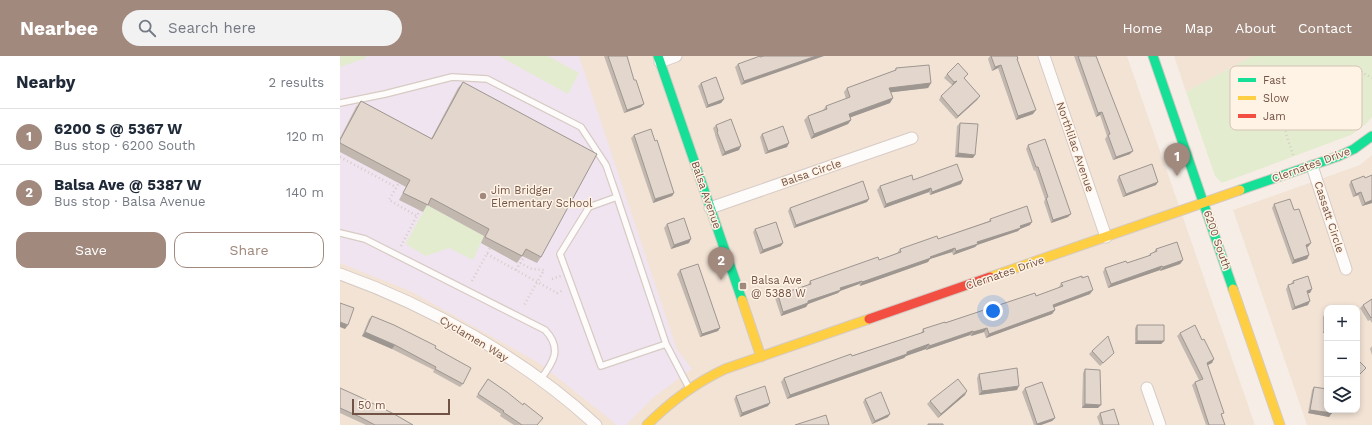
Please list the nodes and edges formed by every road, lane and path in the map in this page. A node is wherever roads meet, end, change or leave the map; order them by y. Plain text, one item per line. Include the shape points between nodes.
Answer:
1 (676, 56) edge
2 (1044, 56) edge
3 (1153, 56) edge
4 (659, 59) edge
5 (1362, 72) edge
6 (1372, 78) edge
7 (340, 103) edge
8 (1287, 130) edge
9 (1372, 136) edge
10 (912, 138) dead end
11 (1293, 155) dead end
12 (340, 157) edge
13 (1312, 166) junction
14 (402, 176) edge
15 (396, 187) junction
16 (617, 198) junction
17 (1204, 203) junction
18 (710, 208) junction
19 (420, 210) edge
20 (417, 216) junction
21 (340, 233) edge
22 (1106, 237) junction
23 (401, 246) dead end
24 (490, 248) edge
25 (487, 254) junction
26 (524, 257) edge
27 (520, 263) junction
28 (1346, 269) dead end
29 (516, 270) junction
30 (340, 274) edge
31 (472, 281) dead end
32 (537, 282) junction
33 (557, 293) dead end
34 (523, 307) dead end
35 (666, 344) junction
36 (762, 357) junction
37 (540, 380) junction
38 (689, 388) junction
39 (1147, 388) dead end
40 (596, 425) edge
41 (647, 425) edge
42 (1160, 425) edge
43 (1280, 425) edge

1 - 4 street
2 - 22 street, Northlilac Avenue
3 - 17 street, 6200 South
4 - 18 street, Balsa Avenue
5 - 6 path
7 - 16 lane via 386,94 452,76 487,79 581,128 606,165
8 - 11 path
9 - 13 street, Clernates Drive via 1354,149
10 - 18 street, Balsa Circle
12 - 15 path
13 - 17 street, Clernates Drive
13 - 28 street, Cassatt Circle
14 - 15 path
15 - 20 path via 390,200
16 - 35 lane
16 - 35 lane via 589,207 560,254 602,366
17 - 22 street, Clernates Drive
17 - 43 street, 6200 South
18 - 36 street, Balsa Avenue
19 - 20 path
20 - 23 path
21 - 37 lane via 365,239 545,330 554,344 555,354
22 - 36 street, Clernates Drive
24 - 25 path
25 - 29 path
25 - 31 path
26 - 27 path
27 - 29 path
27 - 32 path via 532,269 544,270
29 - 32 path
30 - 37 street, Cyclamen Way via 392,294 446,321
32 - 33 path
32 - 34 path
35 - 38 lane
36 - 38 street, Clernates Drive via 719,372
37 - 40 street, Cyclamen Way
38 - 41 street, Clernates Drive via 666,405
39 - 42 street

